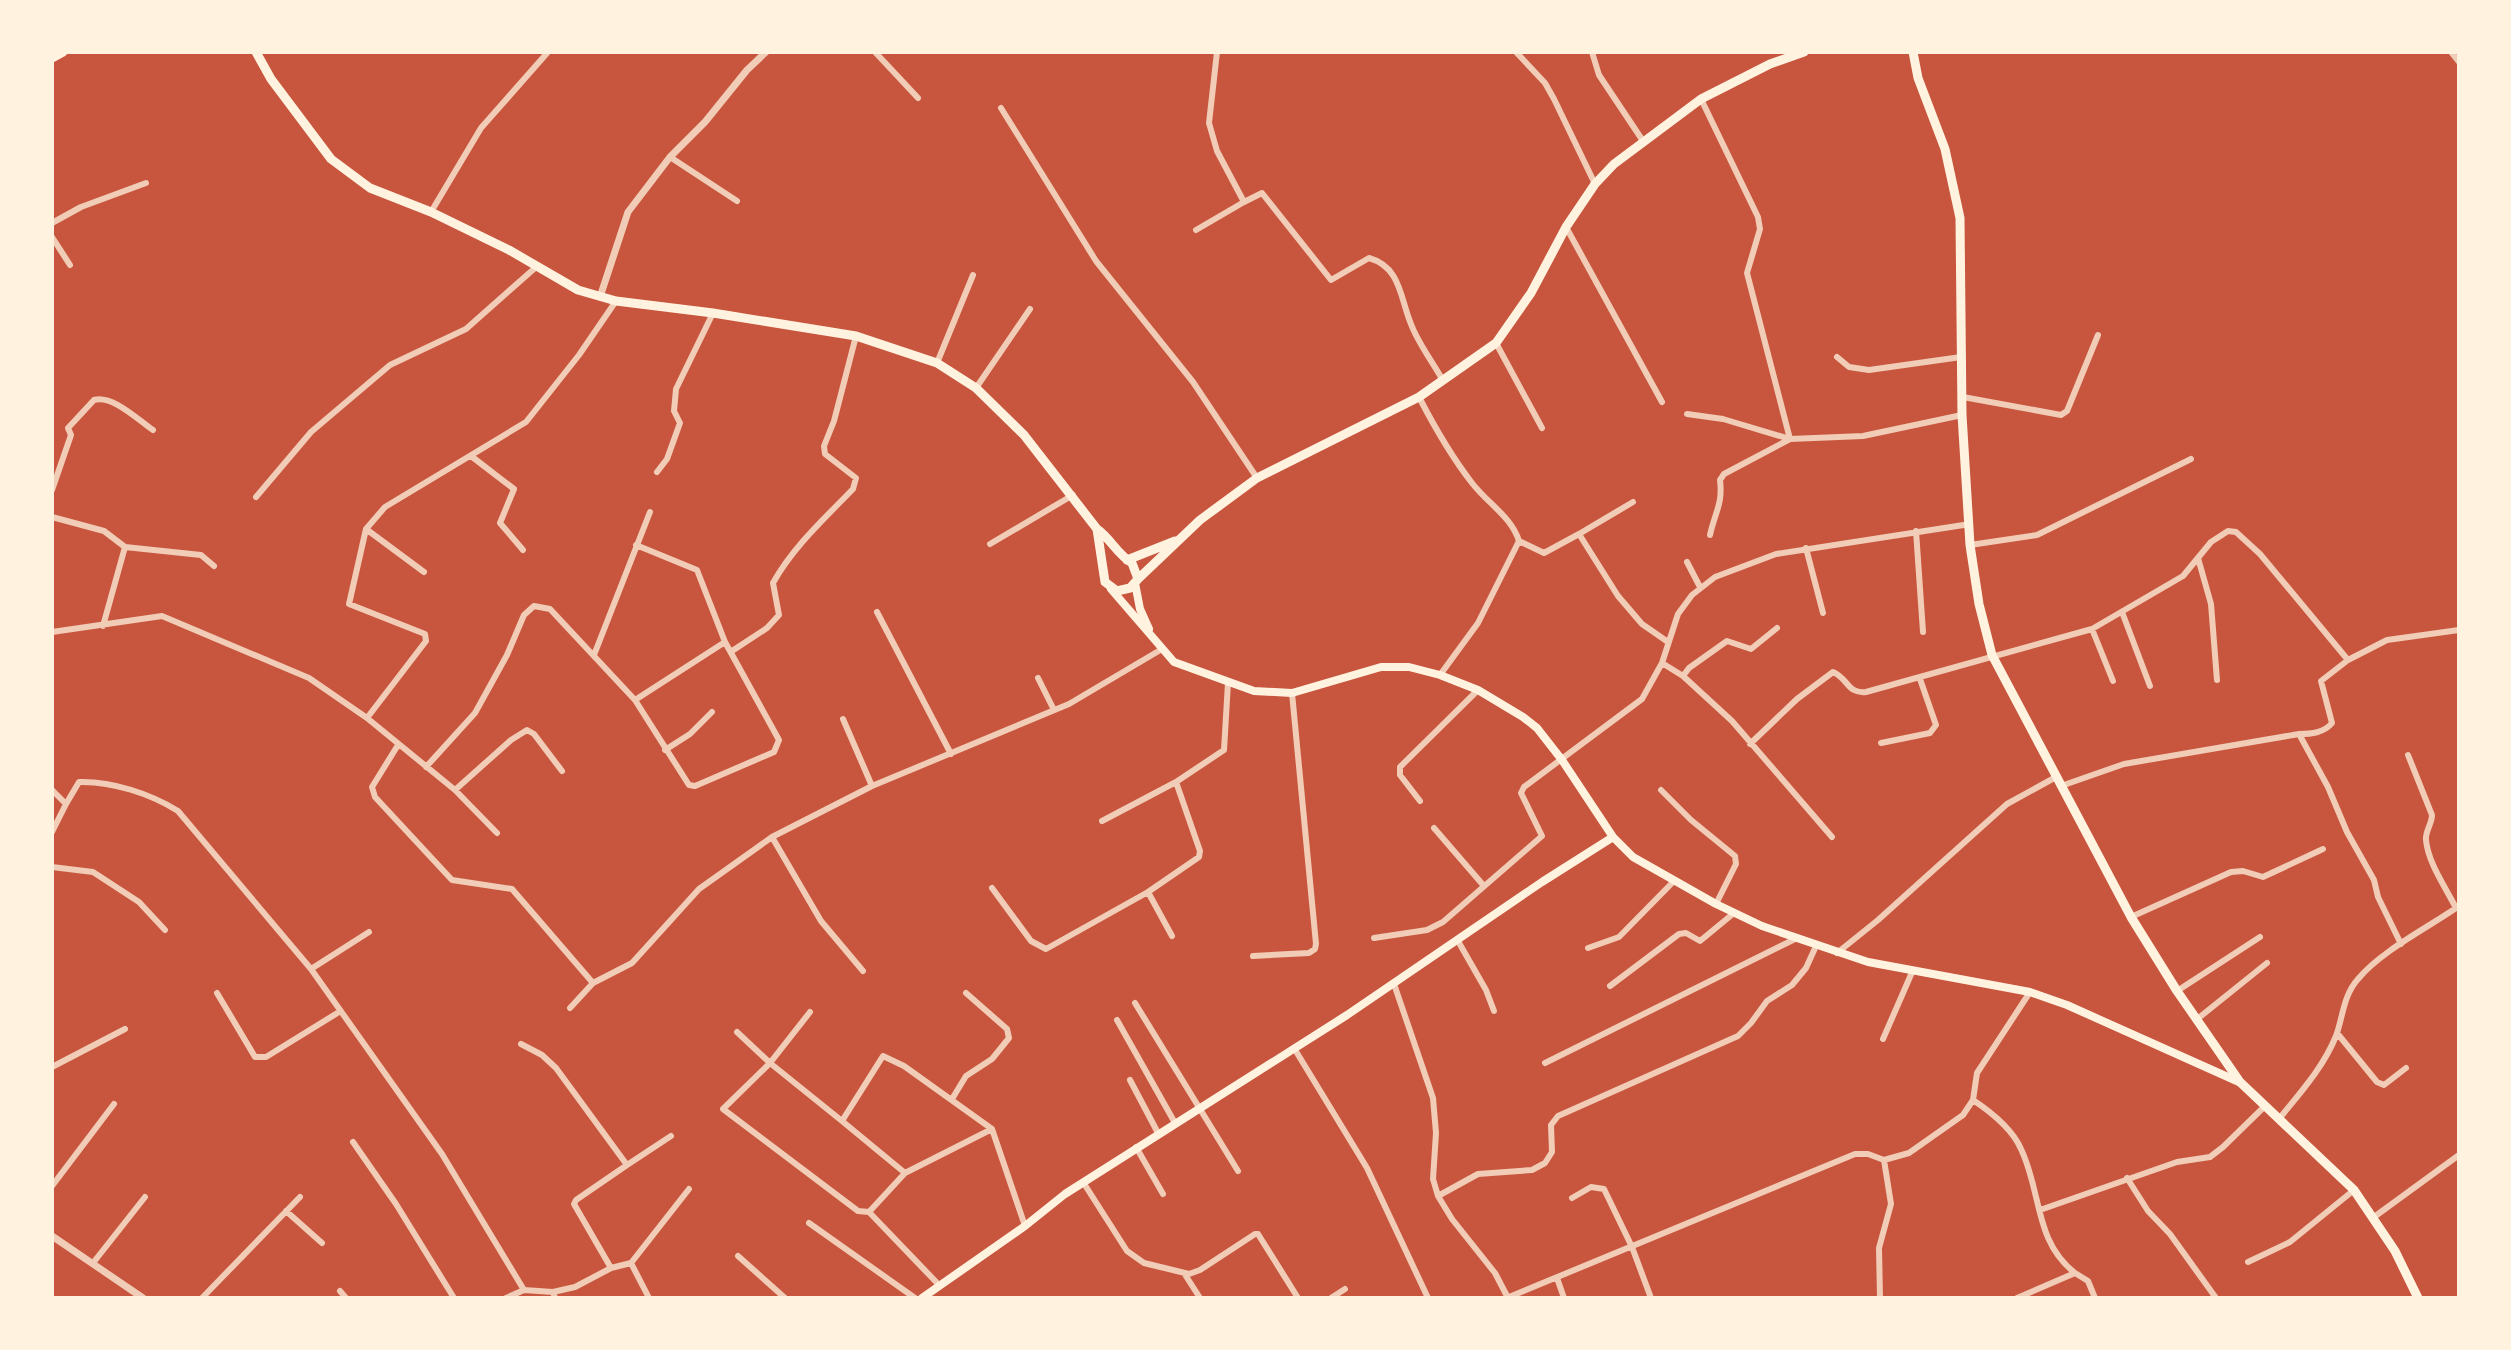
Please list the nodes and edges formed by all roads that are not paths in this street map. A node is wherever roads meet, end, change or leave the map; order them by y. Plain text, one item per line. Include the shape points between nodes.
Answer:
1 (63, 52) edge
2 (256, 52) edge
3 (548, 52) edge
4 (766, 52) edge
5 (875, 52) edge
6 (1217, 52) edge
7 (1516, 52) edge
8 (1592, 52) edge
9 (1804, 52) edge
10 (1913, 52) edge
11 (2451, 52) edge
12 (52, 58) edge
13 (2459, 62) edge
14 (918, 98) dead end
15 (1701, 99) junction
16 (1001, 108) dead end
17 (1643, 141) junction
18 (670, 157) junction
19 (146, 183) dead end
20 (1595, 184) junction
21 (737, 201) dead end
22 (1244, 202) junction
23 (431, 212) junction
24 (52, 223) edge
25 (1566, 227) junction
26 (1196, 230) dead end
27 (52, 237) edge
28 (70, 265) dead end
29 (535, 268) junction
30 (973, 275) dead end
31 (600, 297) junction
32 (616, 301) junction
33 (1030, 309) dead end
34 (713, 313) junction
35 (2098, 335) dead end
36 (856, 336) junction
37 (1496, 343) junction
38 (1837, 357) dead end
39 (1961, 357) junction
40 (937, 363) junction
41 (1442, 379) junction
42 (976, 388) junction
43 (1419, 397) junction
44 (1963, 397) junction
45 (1662, 402) dead end
46 (1687, 414) dead end
47 (1962, 415) junction
48 (1542, 428) dead end
49 (153, 430) dead end
50 (1790, 439) junction
51 (471, 456) junction
52 (2191, 459) dead end
53 (657, 472) dead end
54 (1257, 478) junction
55 (52, 490) edge
56 (1073, 495) junction
57 (256, 497) dead end
58 (1633, 502) dead end
59 (650, 512) dead end
60 (52, 517) edge
61 (1970, 524) junction
62 (366, 529) junction
63 (1097, 529) junction
64 (1916, 531) junction
65 (1579, 534) junction
66 (1710, 535) dead end
67 (1178, 540) junction
68 (1519, 541) junction
69 (990, 544) dead end
70 (636, 545) junction
71 (1970, 545) junction
72 (125, 547) junction
73 (1806, 548) junction
74 (523, 550) dead end
75 (2198, 558) junction
76 (1125, 559) junction
77 (1687, 562) dead end
78 (214, 566) dead end
79 (424, 572) dead end
80 (1104, 574) junction
81 (1136, 581) junction
82 (1700, 587) junction
83 (1111, 589) junction
84 (877, 612) dead end
85 (2122, 612) junction
86 (1823, 613) dead end
87 (103, 626) junction
88 (1777, 628) dead end
89 (2092, 629) junction
90 (2459, 630) edge
91 (52, 632) edge
92 (1923, 632) dead end
93 (1150, 633) junction
94 (725, 642) junction
95 (1668, 642) junction
96 (1162, 649) junction
97 (732, 651) junction
98 (594, 655) junction
99 (1992, 655) junction
100 (2348, 660) junction
101 (1662, 663) junction
102 (1440, 675) junction
103 (1683, 676) junction
104 (1038, 678) dead end
105 (1920, 679) junction
106 (2217, 680) dead end
107 (2113, 681) dead end
108 (1228, 683) junction
109 (2150, 686) dead end
110 (1478, 690) junction
111 (1292, 693) junction
112 (635, 700) junction
113 (1054, 710) junction
114 (712, 712) dead end
115 (367, 718) junction
116 (843, 719) dead end
117 (2299, 734) junction
118 (1881, 743) dead end
119 (1750, 744) junction
120 (398, 745) junction
121 (665, 750) junction
122 (951, 754) junction
123 (2408, 755) dead end
124 (1562, 760) junction
125 (426, 767) junction
126 (562, 771) dead end
127 (2058, 781) junction
128 (1176, 782) junction
129 (872, 786) junction
130 (52, 790) edge
131 (455, 790) junction
132 (1661, 790) dead end
133 (1420, 801) dead end
134 (66, 804) junction
135 (1102, 821) dead end
136 (1434, 828) dead end
137 (52, 832) edge
138 (497, 833) dead end
139 (772, 837) junction
140 (1613, 837) junction
141 (1832, 837) dead end
142 (2323, 849) dead end
143 (52, 867) edge
144 (1674, 881) junction
145 (1484, 886) junction
146 (992, 888) dead end
147 (1148, 892) junction
148 (1716, 904) junction
149 (2458, 907) edge
150 (1734, 913) junction
151 (2131, 917) junction
152 (165, 930) dead end
153 (369, 932) dead end
154 (1172, 936) dead end
155 (2260, 937) dead end
156 (1374, 938) dead end
157 (1795, 939) junction
158 (1458, 941) junction
159 (2401, 944) junction
160 (1816, 946) junction
161 (1588, 948) dead end
162 (1837, 953) junction
163 (1253, 956) dead end
164 (2267, 963) dead end
165 (311, 969) junction
166 (1913, 970) junction
167 (863, 971) dead end
168 (593, 983) junction
169 (1394, 984) junction
170 (1610, 986) dead end
171 (2177, 991) junction
172 (2030, 992) junction
173 (217, 993) dead end
174 (966, 993) dead end
175 (1135, 1003) dead end
176 (570, 1008) dead end
177 (1494, 1011) dead end
178 (339, 1012) junction
179 (810, 1012) dead end
180 (1117, 1020) dead end
181 (2196, 1020) junction
182 (125, 1029) dead end
183 (737, 1032) dead end
184 (2337, 1033) junction
185 (1883, 1039) dead end
186 (521, 1044) dead end
187 (1294, 1048) junction
188 (770, 1063) junction
189 (1545, 1063) dead end
190 (52, 1067) edge
191 (2406, 1068) dead end
192 (1130, 1080) dead end
193 (2240, 1082) junction
194 (952, 1099) junction
195 (1973, 1100) junction
196 (114, 1104) dead end
197 (2265, 1106) junction
198 (1200, 1108) junction
199 (2279, 1119) junction
200 (842, 1121) junction
201 (1175, 1123) junction
202 (992, 1129) junction
203 (1158, 1133) junction
204 (671, 1136) dead end
205 (353, 1142) dead end
206 (1136, 1147) junction
207 (2459, 1155) edge
208 (1884, 1160) junction
209 (627, 1165) junction
210 (1238, 1171) dead end
211 (905, 1173) junction
212 (2127, 1178) junction
213 (1083, 1182) junction
214 (52, 1186) edge
215 (689, 1189) dead end
216 (2354, 1190) junction
217 (1163, 1194) dead end
218 (1438, 1196) junction
219 (145, 1197) dead end
220 (300, 1197) dead end
221 (1572, 1198) dead end
222 (2040, 1210) junction
223 (286, 1211) junction
224 (869, 1212) junction
225 (2374, 1217) junction
226 (809, 1223) dead end
227 (1025, 1226) junction
228 (52, 1236) edge
229 (322, 1243) dead end
230 (1632, 1247) junction
231 (738, 1256) dead end
232 (2248, 1262) dead end
233 (93, 1263) junction
234 (631, 1263) junction
235 (611, 1268) junction
236 (1184, 1273) junction
237 (2075, 1273) junction
238 (1557, 1278) junction
239 (939, 1285) junction
240 (1345, 1289) dead end
241 (524, 1290) junction
242 (340, 1291) dead end
243 (554, 1295) edge
244 (2415, 1297) edge
245 (143, 1298) edge
246 (202, 1298) edge
247 (346, 1298) edge
248 (454, 1298) edge
249 (506, 1298) edge
250 (649, 1298) edge
251 (785, 1298) edge
252 (915, 1298) edge
253 (922, 1298) edge
254 (1200, 1298) edge
255 (1298, 1298) edge
256 (1331, 1298) edge
257 (1428, 1298) edge
258 (1508, 1298) edge
259 (1564, 1298) edge
260 (1651, 1298) edge
261 (1880, 1298) edge
262 (2017, 1298) edge
263 (2095, 1298) edge
264 (2216, 1298) edge

1 - 12 main road
2 - 23 main road via 331,159 370,188
3 - 23 street via 481,128
4 - 18 street
5 - 14 street
6 - 22 street via 1209,123 1217,151
7 - 20 street via 1545,83
8 - 17 street via 1599,75
9 - 15 main road
10 - 39 main road via 1945,149 1960,218
11 - 13 street
15 - 17 main road
15 - 50 street via 1758,217 1760,229 1747,273
16 - 54 street via 1096,261 1193,382
17 - 20 main road
18 - 21 street
18 - 31 street via 628,212
19 - 24 street
20 - 25 main road
22 - 26 street
22 - 41 street via 1262,193 1331,280 1369,258 1392,271 1410,322
23 - 29 main road
25 - 37 main road via 1531,293
25 - 45 street
27 - 28 street
29 - 31 main road
29 - 57 street via 466,329 390,365 311,432
30 - 40 street
31 - 32 main road
32 - 34 main road
32 - 51 street via 526,422
33 - 42 street
34 - 36 main road
34 - 53 street via 676,389 674,411 680,423
35 - 44 street via 2061,415
36 - 40 main road
36 - 97 street via 824,446 825,454 856,478 853,489 780,570 773,583 779,615
37 - 41 main road
37 - 48 street
38 - 39 street via 1849,367 1869,370
39 - 44 main road
40 - 42 main road
41 - 43 main road
42 - 56 main road
43 - 54 main road
43 - 68 street via 1449,451 1474,486 1514,526
44 - 47 main road
46 - 50 street
47 - 50 street via 1863,436
47 - 61 main road
49 - 55 street via 115,404 94,400 68,428 71,435
50 - 66 street via 1724,474
51 - 62 street via 385,507
51 - 74 street via 514,489 500,523
52 - 71 street via 2037,535
54 - 67 main road
56 - 63 main road
56 - 69 street
58 - 65 street
59 - 70 street
60 - 72 street via 104,531
61 - 64 street
61 - 71 main road
62 - 79 street
62 - 115 street via 349,604 425,634 426,641
63 - 76 main road
63 - 80 main road
64 - 73 street
64 - 92 street
65 - 68 street via 1544,553
65 - 95 street via 1618,596 1642,624
67 - 76 main road
67 - 81 main road
68 - 102 street via 1478,623
70 - 94 street via 697,570
70 - 98 street
71 - 99 main road
72 - 78 street via 201,555
72 - 87 street
73 - 82 street via 1733,568
73 - 86 street
75 - 85 street via 2183,576
75 - 100 street via 2222,534 2236,532
75 - 106 street via 2211,604
76 - 80 main road via 1115,559
76 - 81 main road via 1137,571
77 - 82 street
80 - 83 main road
81 - 83 main road via 1130,588
81 - 93 main road
82 - 95 street via 1678,614
83 - 93 main road
84 - 122 street
85 - 89 street
85 - 109 street
87 - 91 street
87 - 115 street via 162,616 309,678
88 - 103 street via 1751,649 1727,641
89 - 99 street
89 - 107 street
90 - 100 street via 2387,640
93 - 96 main road
94 - 97 street
94 - 112 street
95 - 101 street
96 - 108 main road via 1174,662
96 - 113 street
97 - 121 street via 779,740 774,752 695,786 683,778
98 - 112 street
98 - 125 street via 550,609 534,606 524,615 475,713
99 - 105 street
99 - 127 main road
100 - 117 street via 2321,681 2332,723 2313,734
101 - 103 street
101 - 124 street via 1642,699
102 - 110 main road
102 - 111 main road via 1381,667
103 - 119 street
104 - 113 street
105 - 118 street via 1934,729
105 - 119 street via 1858,693 1833,672
108 - 111 main road
108 - 128 street via 1224,750
110 - 124 main road via 1537,728
110 - 133 street via 1400,767 1400,775
111 - 163 street via 1316,944 1309,953
112 - 121 street
113 - 122 street
114 - 121 street
115 - 120 street
116 - 129 street
117 - 127 street via 2124,764
117 - 159 street
119 - 141 street
120 - 125 street
120 - 168 street via 372,787 375,797 452,880 512,889
122 - 129 street
123 - 149 street via 2432,815 2426,840 2434,865
124 - 140 main road
124 - 145 street via 1521,793 1542,836
125 - 131 street
126 - 131 street via 527,730
127 - 151 main road
127 - 162 street via 2007,804
128 - 135 street
128 - 147 street via 1199,857
129 - 139 street
130 - 134 street
131 - 138 street
132 - 148 street via 1735,856
134 - 137 street
134 - 165 street via 79,782 91,782 156,798 178,811
136 - 145 street
139 - 167 street via 821,921
139 - 168 street via 699,889 632,963
140 - 144 main road via 1633,857
140 - 158 main road
142 - 151 street via 2263,877 2231,872
143 - 152 street via 93,872 139,902
144 - 148 main road
144 - 161 street via 1619,937
145 - 156 street via 1427,930
146 - 147 street via 1031,941 1046,949
147 - 154 street
148 - 150 main road
149 - 159 street
150 - 157 main road
150 - 170 street via 1700,941 1679,934
151 - 171 main road
153 - 165 street
155 - 171 street
157 - 160 main road
157 - 189 street
158 - 169 main road
158 - 177 street
159 - 184 street via 2358,978 2346,998
160 - 162 main road
160 - 218 street via 1792,985 1767,1001 1738,1036 1558,1116 1551,1125 1552,1152 1532,1170 1478,1174
162 - 166 main road
164 - 181 street
165 - 178 street
166 - 172 main road
166 - 185 street
168 - 176 street
169 - 187 main road
169 - 218 street via 1433,1098 1433,1179
171 - 181 main road
172 - 193 main road
172 - 195 street via 1977,1073
173 - 178 street via 255,1057 266,1057
174 - 194 street via 1007,1029 1009,1038 992,1059 966,1076
175 - 198 street
178 - 241 street via 442,1154
179 - 188 street
180 - 201 street
181 - 193 main road
182 - 190 street
183 - 188 street
184 - 191 street via 2377,1082 2389,1083
184 - 199 street via 2312,1078
186 - 209 street via 556,1068
187 - 198 main road
187 - 257 street via 1367,1168
188 - 200 street
188 - 224 street via 723,1109 858,1211
192 - 203 street
193 - 197 main road
194 - 200 street via 883,1056
194 - 202 street
195 - 208 street via 1963,1115 1926,1144
195 - 222 street via 2020,1146
196 - 214 street
197 - 199 main road
197 - 212 street via 2210,1157
198 - 201 main road
198 - 210 street
199 - 216 main road
200 - 211 street
201 - 203 main road
202 - 211 street
202 - 227 street
203 - 206 main road
204 - 209 street
205 - 248 street
206 - 213 main road
206 - 217 street
207 - 225 street
208 - 230 street via 1855,1154
208 - 261 street via 1891,1204 1879,1248
209 - 235 street via 574,1204
211 - 224 street
212 - 222 street
212 - 264 street
213 - 227 main road
213 - 236 street via 1127,1251 1144,1263
215 - 234 street
216 - 225 main road
216 - 232 street via 2290,1242
218 - 258 street
219 - 233 street
220 - 223 street
221 - 230 street via 1591,1187 1604,1189
222 - 237 street via 2044,1233 2059,1260
223 - 229 street
223 - 246 street
224 - 239 street
225 - 244 main road
226 - 252 street
227 - 239 main road
228 - 233 street
230 - 238 street
230 - 260 street
231 - 251 street
233 - 245 street
234 - 235 street
234 - 250 street
235 - 243 street
236 - 254 street
236 - 255 street via 1200,1270 1258,1234
237 - 262 street
237 - 263 street via 2088,1281
238 - 258 street
238 - 259 street
239 - 253 main road
240 - 256 street
241 - 243 street
241 - 249 street
242 - 247 street

